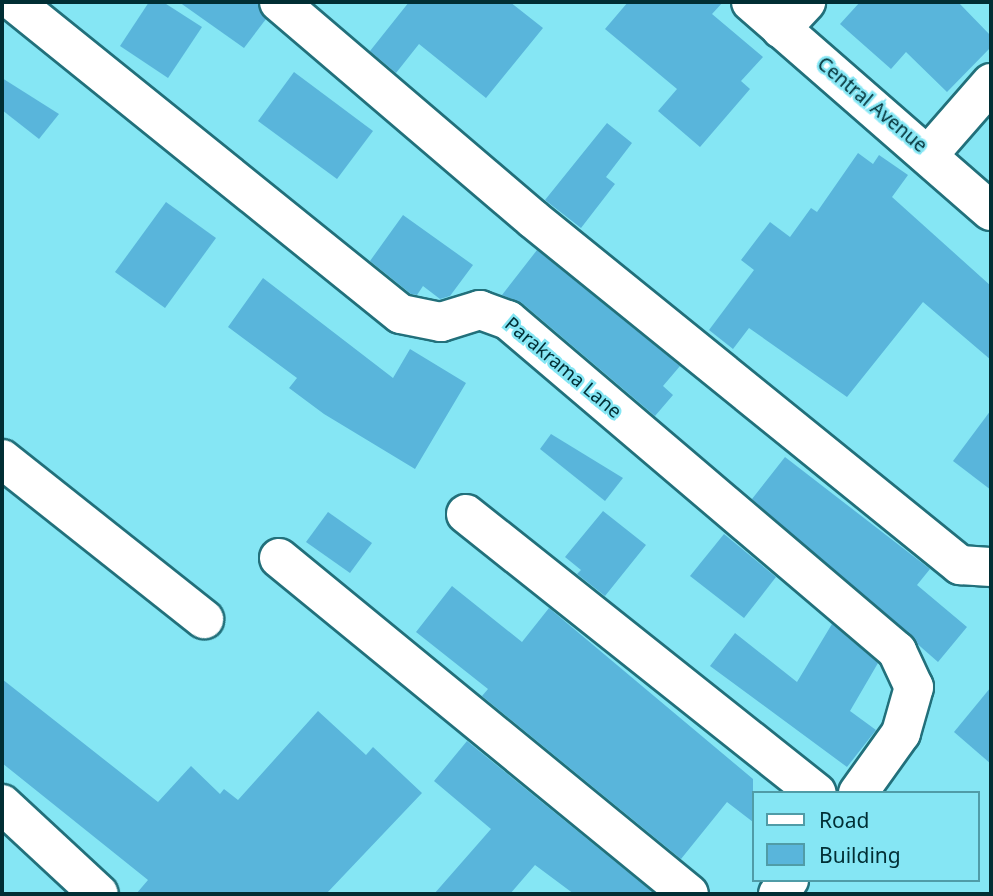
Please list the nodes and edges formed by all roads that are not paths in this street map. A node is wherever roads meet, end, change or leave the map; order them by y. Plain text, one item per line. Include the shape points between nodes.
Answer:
1 (14, 2) edge
2 (279, 2) edge
3 (751, 2) edge
4 (806, 2) edge
5 (781, 29) junction
6 (991, 83) edge
7 (930, 153) junction
8 (991, 211) edge
9 (2, 459) edge
10 (466, 514) dead end
11 (279, 558) dead end
12 (991, 567) edge
13 (204, 618) dead end
14 (814, 791) edge
15 (859, 791) edge
16 (2, 804) edge
17 (99, 894) edge
18 (689, 894) edge

1 - 15 street, Parakrama Lane via 401,314 441,322 480,310 509,320 897,650 914,687 901,733
2 - 12 street via 533,219 960,565
3 - 5 street, Central Avenue
4 - 5 street
5 - 7 street, Central Avenue
6 - 7 street
7 - 8 street, Central Avenue
9 - 13 street
10 - 14 street
11 - 18 street
16 - 17 street

